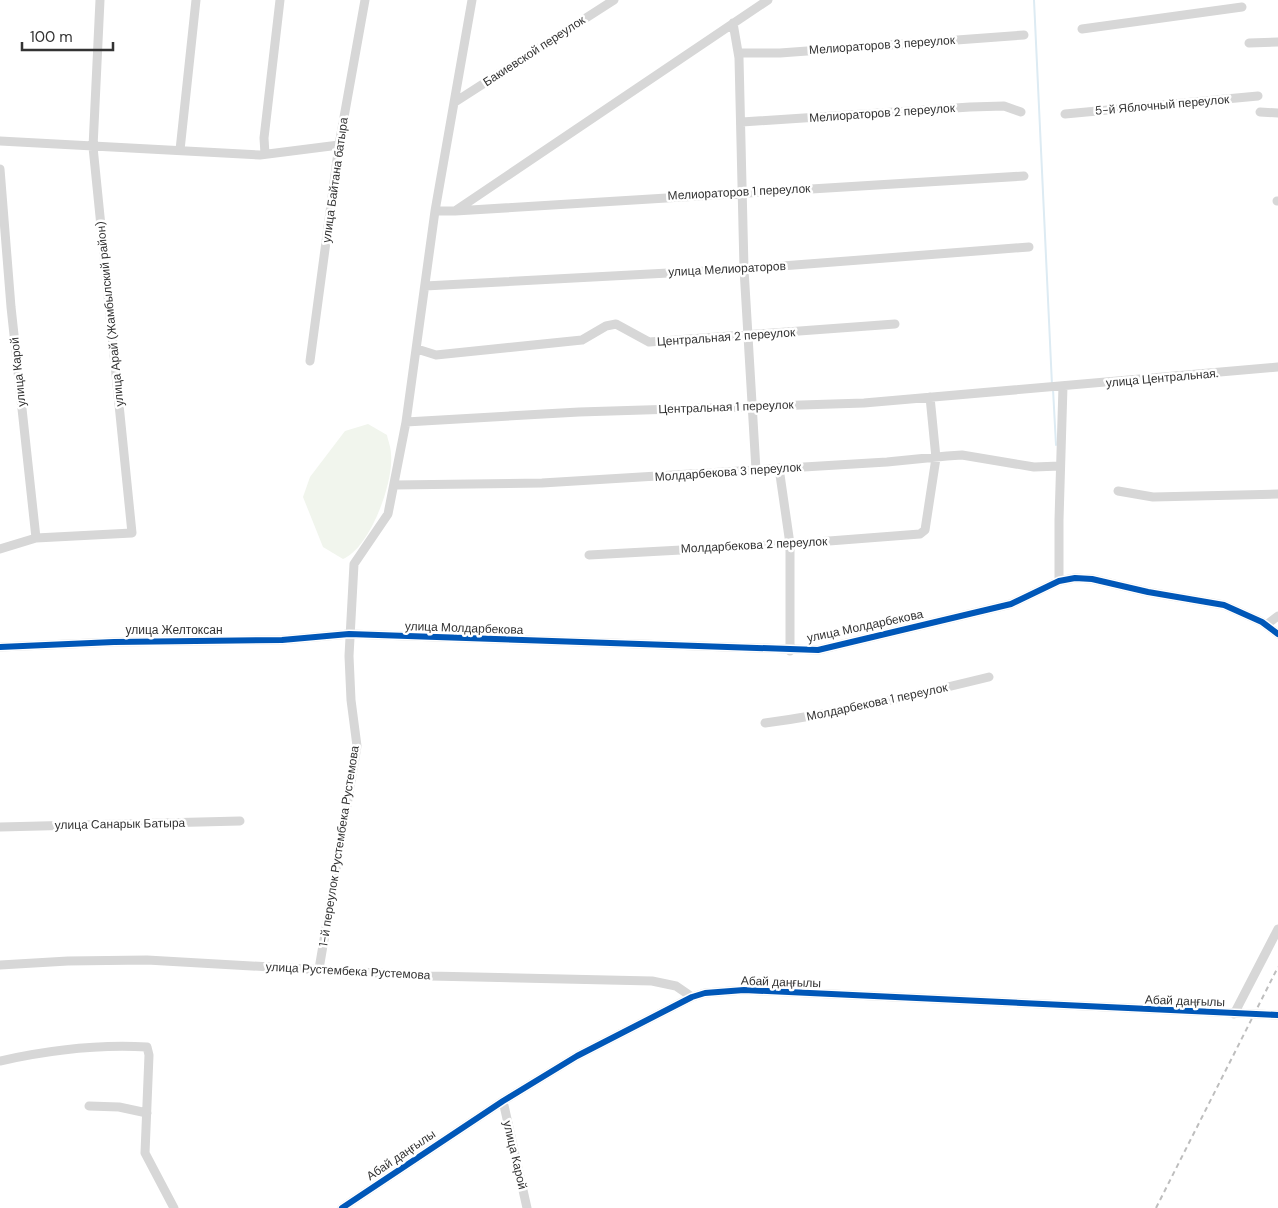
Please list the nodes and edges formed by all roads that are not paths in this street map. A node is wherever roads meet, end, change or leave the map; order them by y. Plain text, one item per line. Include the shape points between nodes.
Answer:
1 (100, 0) edge
2 (196, 0) edge
3 (280, 0) edge
4 (365, 0) edge
5 (472, 0) edge
6 (614, 0) edge
7 (768, 0) edge
8 (1242, 6) dead end
9 (733, 23) junction
10 (1082, 29) dead end
11 (1024, 35) dead end
12 (1278, 42) edge
13 (1249, 43) dead end
14 (739, 53) junction
15 (1258, 96) dead end
16 (455, 102) junction
17 (1021, 112) dead end
18 (1260, 112) dead end
19 (1278, 113) edge
20 (1065, 114) dead end
21 (742, 122) junction
22 (0, 141) edge
23 (339, 145) junction
24 (93, 147) junction
25 (180, 150) junction
26 (265, 154) junction
27 (0, 169) edge
28 (1024, 176) dead end
29 (743, 192) junction
30 (455, 210) junction
31 (435, 211) junction
32 (1028, 248) dead end
33 (744, 269) junction
34 (425, 286) junction
35 (895, 324) dead end
36 (747, 336) junction
37 (417, 349) junction
38 (310, 361) dead end
39 (1278, 367) edge
40 (1063, 386) junction
41 (1045, 387) joint
42 (930, 397) junction
43 (752, 405) junction
44 (406, 422) junction
45 (936, 458) junction
46 (1060, 466) junction
47 (779, 468) junction
48 (756, 470) junction
49 (394, 485) junction
50 (1118, 491) dead end
51 (1278, 494) edge
52 (36, 538) junction
53 (790, 544) junction
54 (0, 549) edge
55 (589, 555) dead end
56 (1059, 581) junction
57 (1278, 616) edge
58 (1266, 625) junction
59 (349, 634) junction
60 (1278, 634) edge
61 (0, 647) edge
62 (790, 651) junction
63 (989, 677) dead end
64 (765, 723) dead end
65 (240, 821) dead end
66 (0, 827) edge
67 (1278, 929) edge
68 (0, 965) edge
69 (319, 969) junction
70 (692, 997) junction
71 (1234, 1014) junction
72 (1278, 1015) edge
73 (0, 1061) edge
74 (503, 1101) junction
75 (90, 1106) dead end
76 (146, 1113) junction
77 (174, 1208) edge
78 (342, 1208) edge
79 (527, 1208) edge

1 - 24 street, улица Арай (Жамбылский район)
2 - 25 street
3 - 26 street via 264,138
4 - 23 street, улица Байтана батыра
5 - 16 street, 1-й переулок Рустембека Рустемова
6 - 16 street, Бакиевской переулок
7 - 9 street
8 - 10 street
9 - 14 street
9 - 30 street
11 - 14 street, Мелиораторов 3 переулок via 780,53
12 - 13 street
14 - 21 street
15 - 20 street, 5-й Яблочный переулок
16 - 31 street, 1-й переулок Рустембека Рустемова
17 - 21 street, Мелиораторов 2 переулок via 1004,106 970,107
18 - 19 street
21 - 29 street
22 - 24 street
23 - 26 street
23 - 38 street, улица Байтана батыра
24 - 25 street
24 - 52 street, улица Арай (Жамбылский район) via 132,533
25 - 26 street
27 - 52 street, улица Карой via 10,307
28 - 29 street, Мелиораторов 1 переулок
29 - 30 street, Мелиораторов 1 переулок
29 - 33 street
30 - 31 street, Мелиораторов 1 переулок
31 - 34 street, 1-й переулок Рустембека Рустемова
32 - 33 street, улица Мелиораторов
33 - 34 street, улица Мелиораторов
33 - 36 street
34 - 37 street, 1-й переулок Рустембека Рустемова
35 - 36 street, Центральная 2 переулок
36 - 37 street, Центральная 2 переулок via 650,342 616,324 582,340 436,355
36 - 43 street
37 - 44 street, 1-й переулок Рустембека Рустемова
39 - 40 street, улица Центральная.
40 - 41 street, улица Центральная.
40 - 46 street
41 - 42 street, Центральная 1 переулок
42 - 43 street, Центральная 1 переулок via 864,404
42 - 45 street
43 - 44 street, Центральная 1 переулок
43 - 48 street
44 - 49 street, 1-й переулок Рустембека Рустемова
45 - 46 street, Молдарбекова 3 переулок via 962,456 1034,467
45 - 47 street, Молдарбекова 3 переулок
45 - 53 street, Молдарбекова 2 переулок via 925,530 920,534
46 - 56 street
47 - 48 street, Молдарбекова 3 переулок
47 - 53 street
48 - 49 street, Молдарбекова 3 переулок via 542,483
49 - 59 street, 1-й переулок Рустембека Рустемова via 388,514 354,564
50 - 51 street via 1153,497
52 - 54 street
53 - 55 street, Молдарбекова 2 переулок
53 - 62 street
56 - 58 street, улица Молдарбекова via 1092,579 1224,605
56 - 62 street, улица Молдарбекова via 1011,604 818,650
57 - 58 street
58 - 60 street, улица Молдарбекова
59 - 61 street, улица Желтоксан via 282,640
59 - 62 street, улица Молдарбекова
59 - 69 street, 1-й переулок Рустембека Рустемова via 351,700 357,746
63 - 64 street, Молдарбекова 1 переулок via 814,717
65 - 66 street, улица Санарык Батыра
67 - 71 street
68 - 69 street, улица Рустембека Рустемова via 147,960
69 - 70 street, улица Рустембека Рустемова via 430,976 652,981 676,986
70 - 71 street, Абай даңғылы via 744,990
70 - 74 street, Абай даңғылы via 577,1056
71 - 72 street, Абай даңғылы
73 - 76 street via 52,1050 109,1045 147,1047
74 - 78 street, Абай даңғылы
74 - 79 street, улица Карой
75 - 76 street via 119,1107
76 - 77 street via 145,1153

